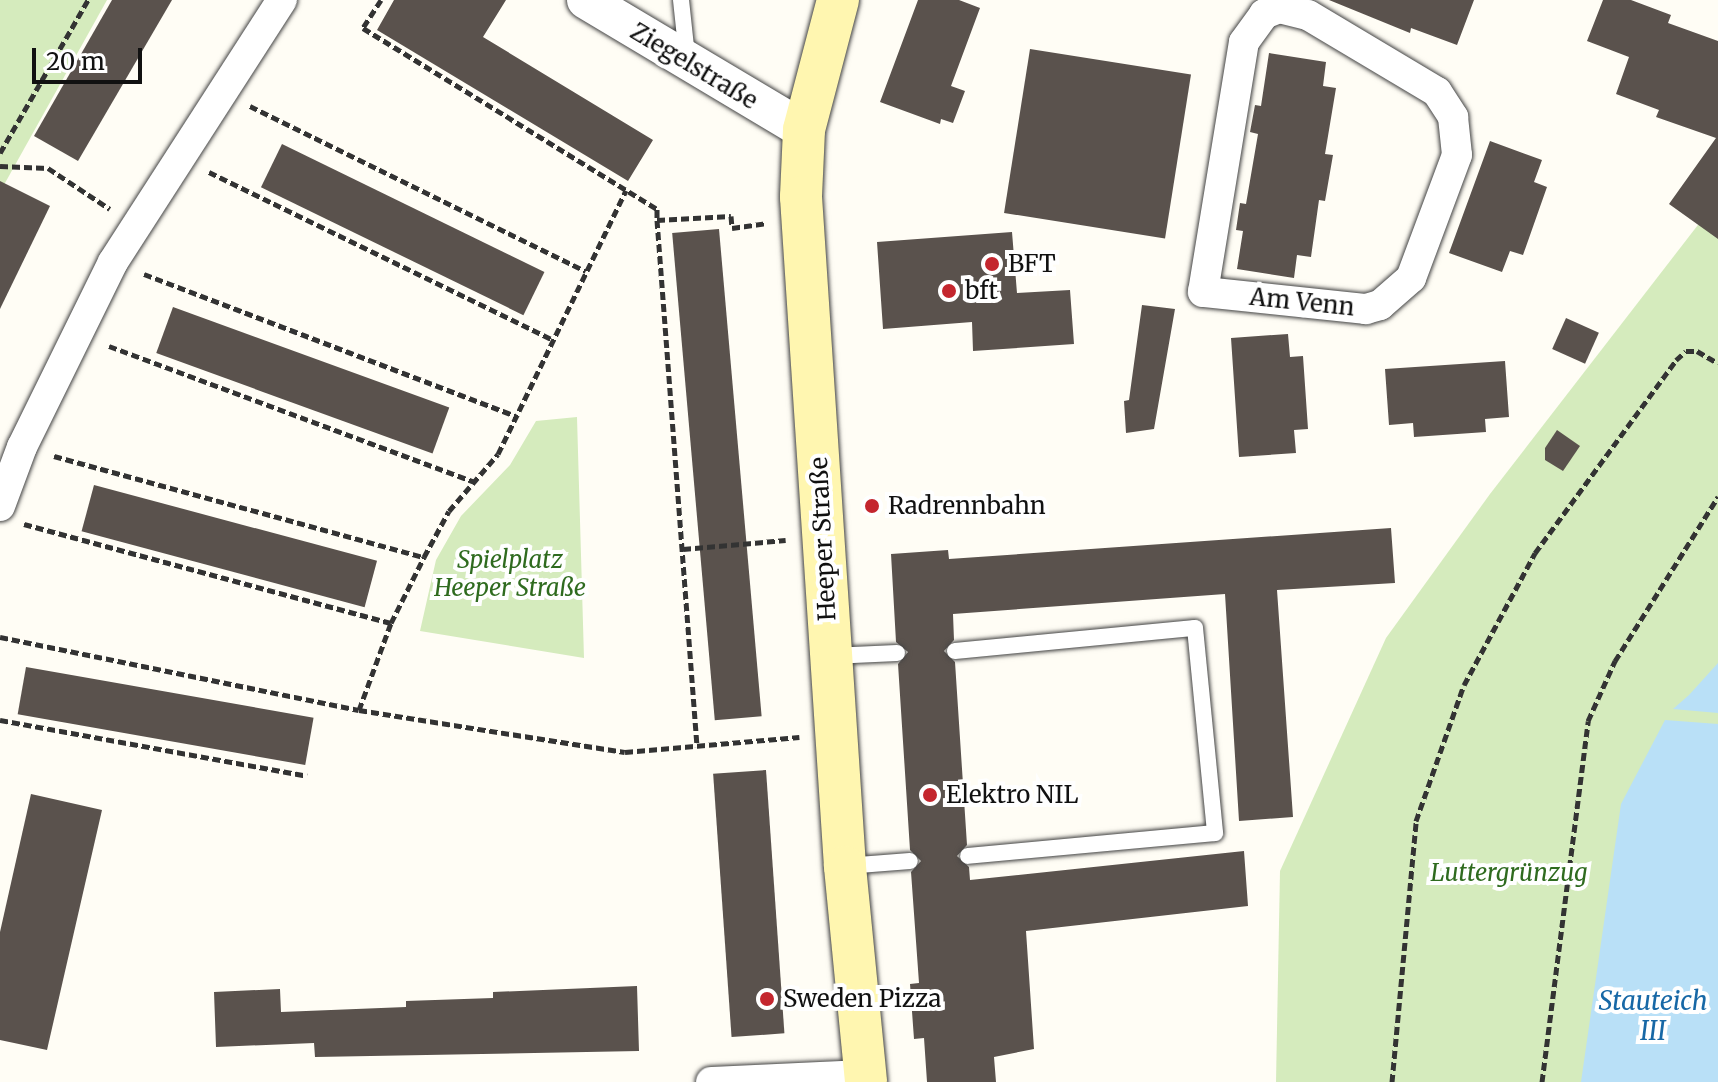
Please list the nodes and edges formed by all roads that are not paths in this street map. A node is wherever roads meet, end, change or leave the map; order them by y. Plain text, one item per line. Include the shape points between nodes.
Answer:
1 (282, 0) edge
2 (586, 0) edge
3 (681, 0) edge
4 (838, 0) edge
5 (1280, 4) edge
6 (687, 62) junction
7 (804, 130) junction
8 (8, 513) edge
9 (955, 651) dead end
10 (897, 653) dead end
11 (830, 656) junction
12 (968, 856) dead end
13 (910, 861) dead end
14 (845, 867) junction
15 (866, 1079) edge
16 (711, 1082) edge

1 - 8 street via 113,262 22,447
2 - 6 street, Ziegelstraße
3 - 6 lane
4 - 7 main road, Heeper Straße
5 - 5 street, Am Venn via 1264,14 1244,42 1203,292 1366,309 1380,305 1411,278 1457,155 1453,117 1437,92 1308,15
6 - 7 street, Ziegelstraße
7 - 11 main road, Heeper Straße via 803,218
9 - 12 lane via 1195,628 1215,833
10 - 11 lane
11 - 14 main road, Heeper Straße
13 - 14 lane
14 - 15 main road, Heeper Straße
15 - 16 street

